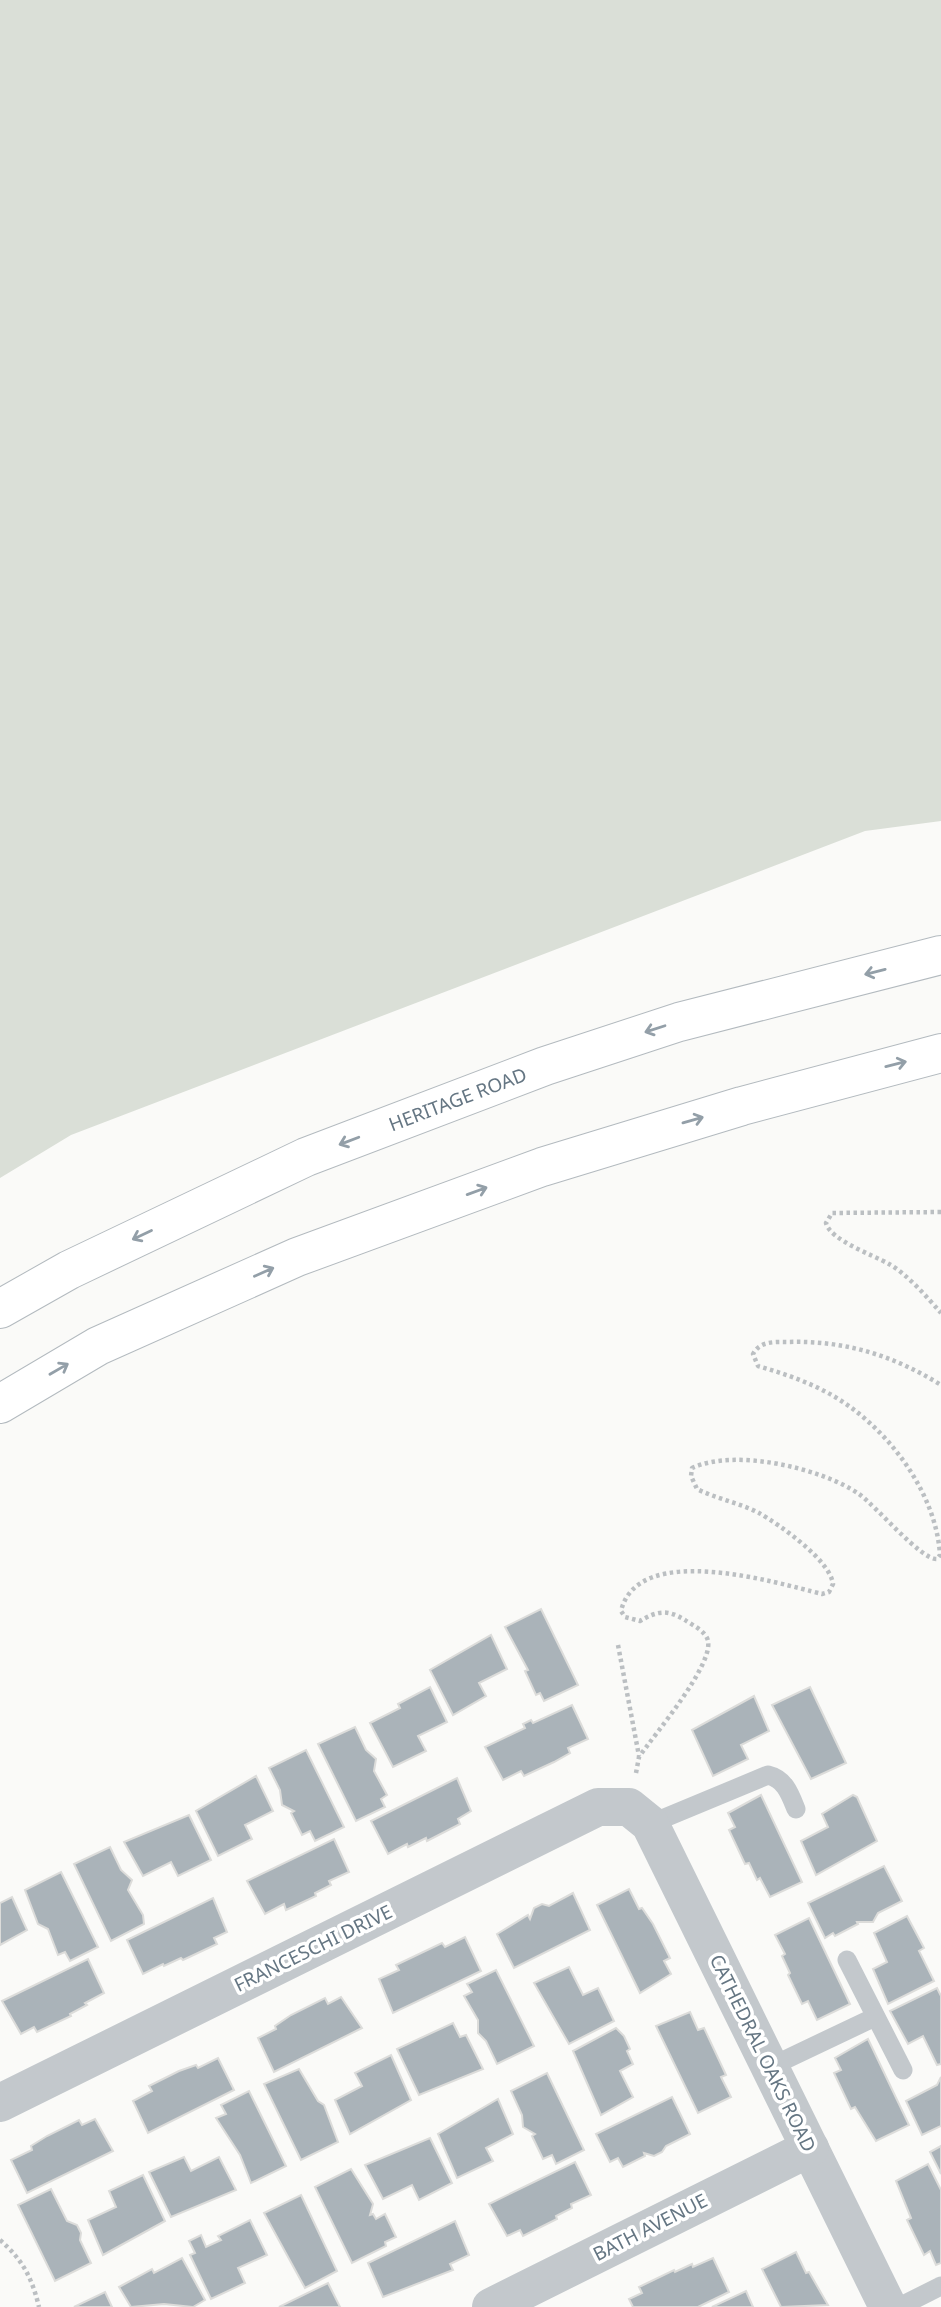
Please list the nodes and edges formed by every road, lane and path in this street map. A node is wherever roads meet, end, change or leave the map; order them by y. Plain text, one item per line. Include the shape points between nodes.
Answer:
1 (941, 955) edge
2 (941, 1052) edge
3 (941, 1212) edge
4 (0, 1309) edge
5 (941, 1313) edge
6 (941, 1385) edge
7 (0, 1404) edge
8 (618, 1645) dead end
9 (639, 1757) junction
10 (796, 1809) dead end
11 (639, 1816) junction
12 (847, 1960) dead end
13 (875, 2017) junction
14 (770, 2067) junction
15 (903, 2070) dead end
16 (0, 2103) edge
17 (810, 2148) junction
18 (0, 2240) edge
19 (941, 2286) edge
20 (39, 2307) edge
21 (491, 2307) edge
22 (888, 2307) edge
23 (899, 2307) edge

1 -> 4 main road, HERITAGE ROAD via 679,1021 545,1066 306,1157 69,1270
7 -> 2 main road via 98,1346 297,1257 555,1163
3 - 5 path via 832,1213 826,1223 837,1237 892,1266
6 - 9 path via 908,1366 838,1344 767,1343 756,1349 753,1354 758,1366 829,1393 858,1412 890,1443 919,1486 939,1538 940,1555 937,1559 924,1556 858,1493 827,1478 747,1460 692,1468 697,1489 757,1512 788,1533 823,1564 833,1584 822,1594 700,1571 657,1574 639,1583 624,1599 621,1611 625,1617 640,1621 655,1613 674,1613 708,1638 703,1664
8 - 9 path
9 - 11 path
10 - 11 lane via 787,1787 768,1775
11 - 14 street, CATHEDRAL OAKS ROAD
11 - 16 street, FRANCESCHI DRIVE via 598,1807
12 - 13 lane
13 - 14 lane
13 - 15 lane
14 - 17 street, CATHEDRAL OAKS ROAD
17 - 21 street, BATH AVENUE
17 - 22 street, CATHEDRAL OAKS ROAD
18 - 20 path via 31,2276
19 - 23 lane

